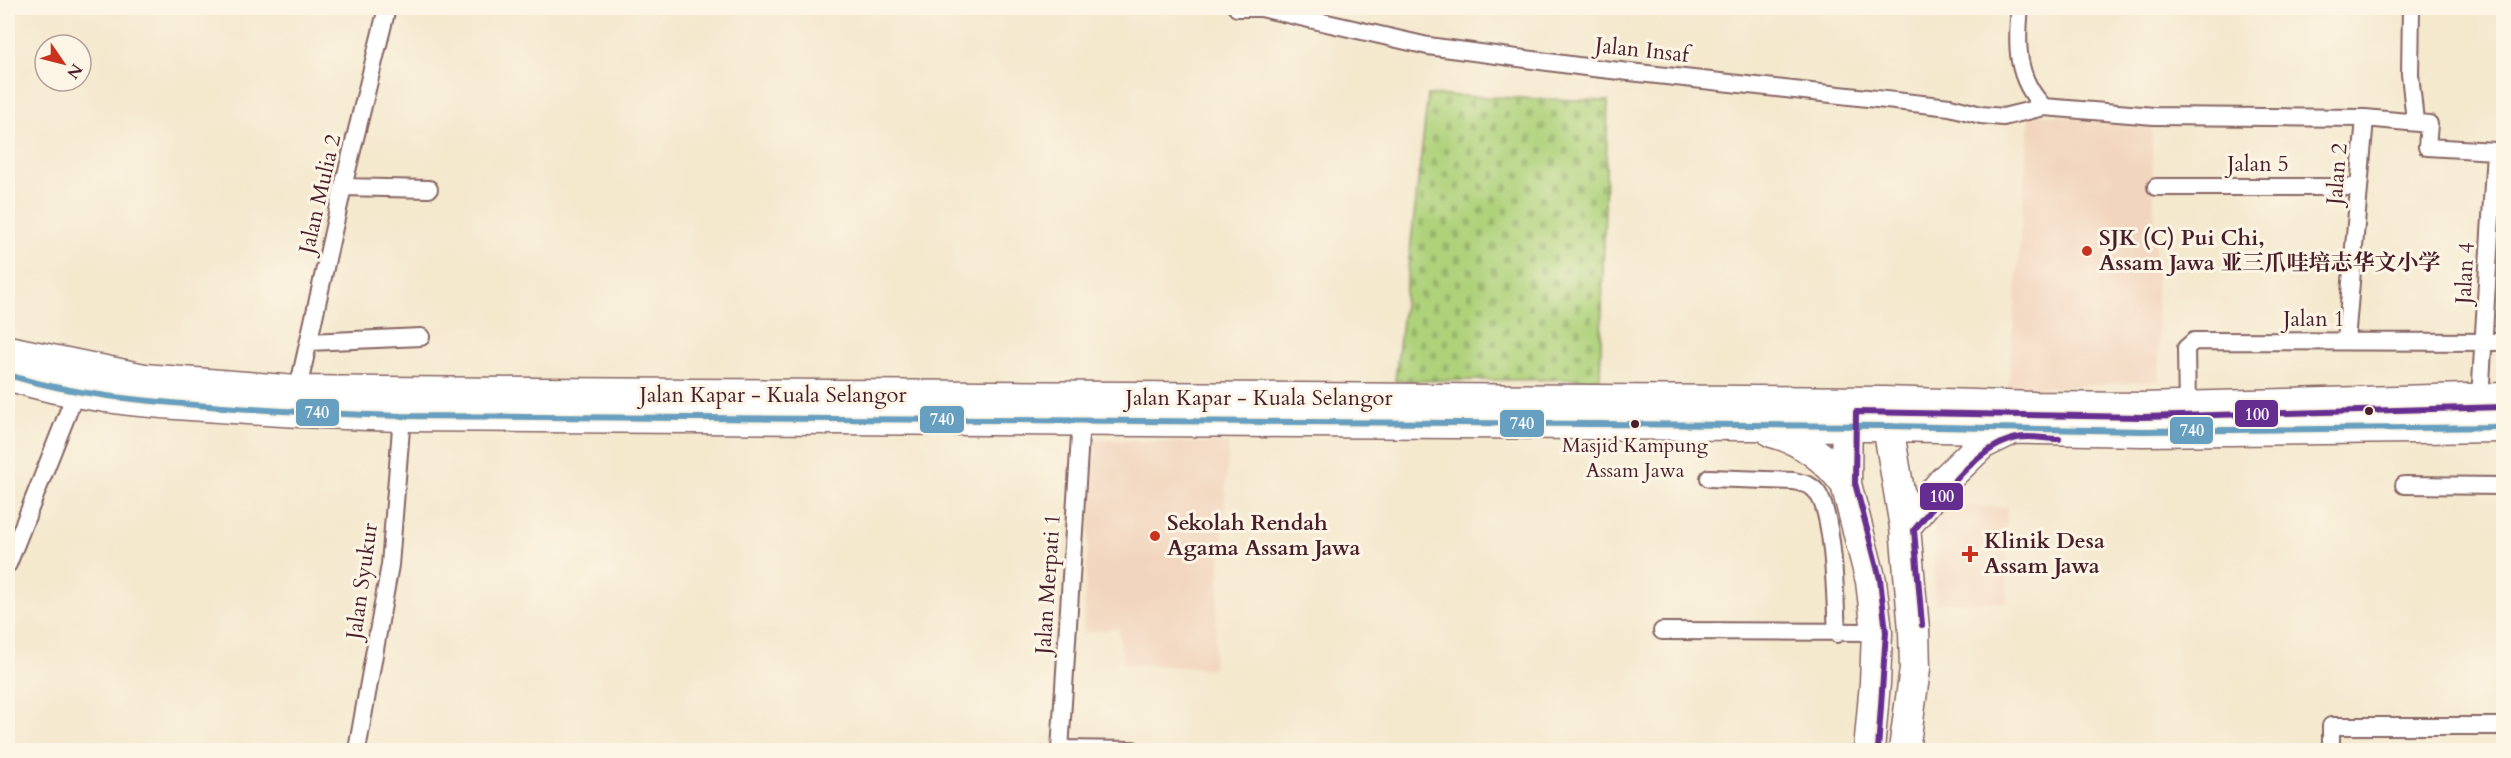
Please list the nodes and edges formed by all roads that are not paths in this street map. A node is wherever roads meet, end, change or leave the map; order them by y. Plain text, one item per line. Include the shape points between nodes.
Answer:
1 (387, 8) edge
2 (1237, 8) edge
3 (2020, 8) edge
4 (2410, 8) edge
5 (2043, 107) junction
6 (2365, 118) junction
7 (2415, 121) junction
8 (343, 187) junction
9 (2156, 187) dead end
10 (2359, 187) junction
11 (429, 189) dead end
12 (2497, 203) edge
13 (421, 337) dead end
14 (2346, 341) junction
15 (309, 342) junction
16 (2483, 342) junction
17 (2504, 342) edge
18 (8, 351) edge
19 (8, 375) edge
20 (76, 392) junction
21 (2492, 398) edge
22 (295, 402) junction
23 (2187, 407) junction
24 (1841, 411) junction
25 (402, 416) junction
26 (1892, 418) junction
27 (1081, 420) junction
28 (1741, 425) junction
29 (2504, 427) edge
30 (2013, 429) junction
31 (1709, 478) dead end
32 (1846, 484) junction
33 (2403, 485) dead end
34 (2504, 486) edge
35 (1905, 527) junction
36 (8, 564) edge
37 (1662, 631) dead end
38 (1877, 632) junction
39 (1837, 634) junction
40 (2504, 726) edge
41 (357, 750) edge
42 (1061, 750) edge
43 (1133, 750) edge
44 (1869, 750) edge
45 (1904, 750) edge
46 (2331, 750) edge

1 - 8 street, Jalan Mulia 2
2 - 5 street, Jalan Insaf via 1261,8 1428,46 1593,68 1950,107 2003,117
3 - 5 street via 2019,60 2027,87
4 - 7 street
5 - 6 street, Jalan Insaf via 2154,116
6 - 7 street, Jalan Insaf
6 - 10 street, Jalan 2
7 - 12 street, Jalan 4 via 2429,124 2427,147 2495,151
8 - 11 street
8 - 15 street, Jalan Mulia 2
9 - 10 street, Jalan 5
10 - 14 street, Jalan 2
12 - 16 street, Jalan 4
13 - 15 street
14 - 16 street, Jalan 1
14 - 23 street, Jalan 1 via 2194,341 2186,348
15 - 22 street, Jalan Mulia 2
16 - 17 street, Jalan 1
16 - 21 street, Jalan 4
18 - 22 highway, Jalan Kapar - Kuala Selangor via 144,379
19 - 20 highway, Jalan Kapar - Kuala Selangor
20 - 22 highway, Jalan Kapar - Kuala Selangor via 141,402
20 - 36 street
21 - 23 highway
22 - 24 highway, Jalan Kapar - Kuala Selangor
22 - 25 highway, Jalan Kapar - Kuala Selangor
23 - 26 highway via 2034,407
24 - 26 highway, Jalan Kapar - Kuala Selangor
24 - 28 highway, Jalan Kapar - Kuala Selangor
24 - 32 highway
25 - 27 highway, Jalan Kapar - Kuala Selangor
25 - 41 street, Jalan Syukur via 390,566
26 - 30 highway
26 - 35 highway
27 - 28 highway, Jalan Kapar - Kuala Selangor
27 - 42 street, Jalan Merpati 1
28 - 32 highway via 1780,434 1805,445 1831,465
29 - 30 highway
30 - 35 highway via 1982,444
31 - 39 street via 1794,481 1815,490 1828,516
32 - 38 highway via 1870,582
33 - 34 street
35 - 45 highway via 1915,669
37 - 39 street
38 - 39 street
38 - 44 highway
40 - 46 street via 2331,726
42 - 43 street

